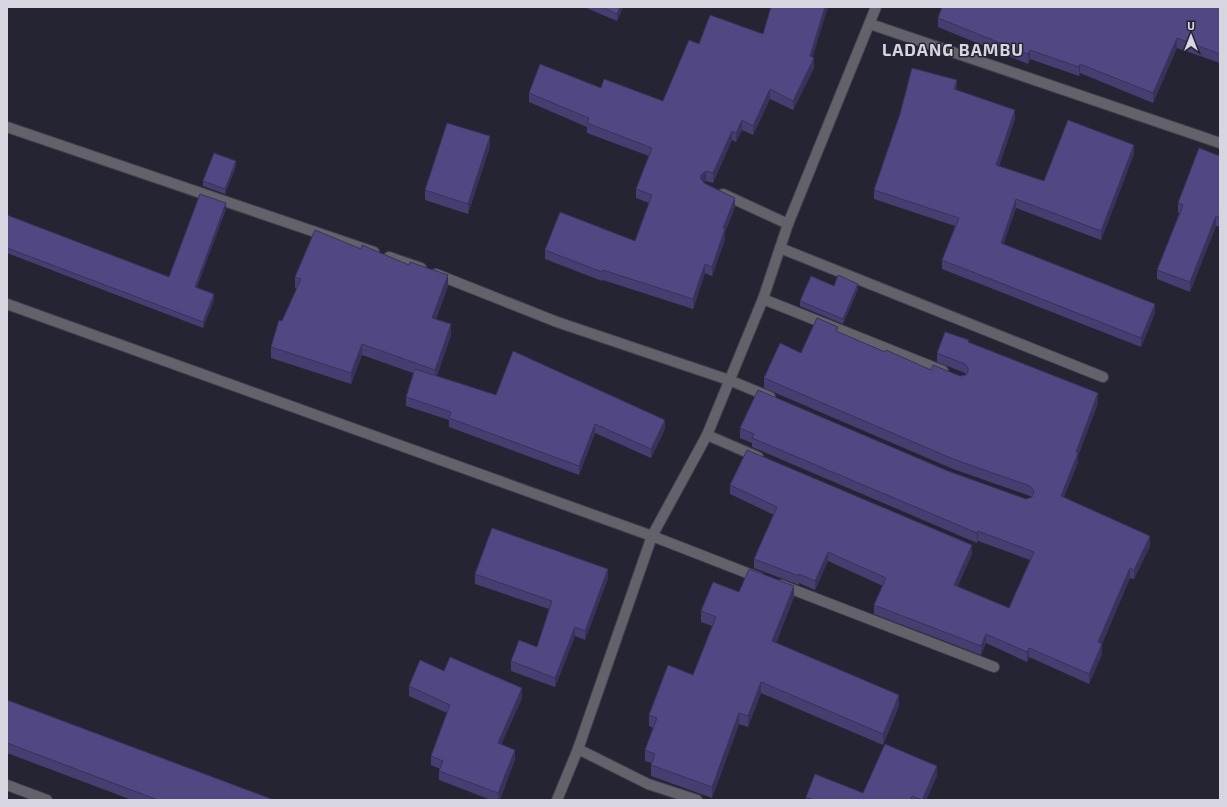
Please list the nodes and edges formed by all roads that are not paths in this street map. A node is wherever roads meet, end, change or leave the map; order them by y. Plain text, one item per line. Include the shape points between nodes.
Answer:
1 (876, 7) edge
2 (870, 24) junction
3 (7, 126) edge
4 (1220, 143) edge
5 (714, 190) edge
6 (788, 224) junction
7 (780, 248) junction
8 (764, 299) junction
9 (7, 304) edge
10 (955, 376) edge
11 (1103, 377) dead end
12 (729, 380) junction
13 (779, 401) edge
14 (707, 435) junction
15 (764, 460) edge
16 (652, 536) junction
17 (994, 667) dead end
18 (578, 749) junction
19 (7, 786) edge
20 (47, 800) edge
21 (557, 800) edge
22 (697, 800) edge

1 - 2 street
2 - 4 street
2 - 6 street
3 - 12 street via 419,268 557,322
5 - 6 street
6 - 7 street
7 - 8 street
7 - 11 street
8 - 10 street
8 - 12 street
9 - 16 street
12 - 13 street
12 - 14 street
14 - 15 street
14 - 16 street
16 - 17 street
16 - 18 street
18 - 21 street
18 - 22 street via 648,784
19 - 20 street

